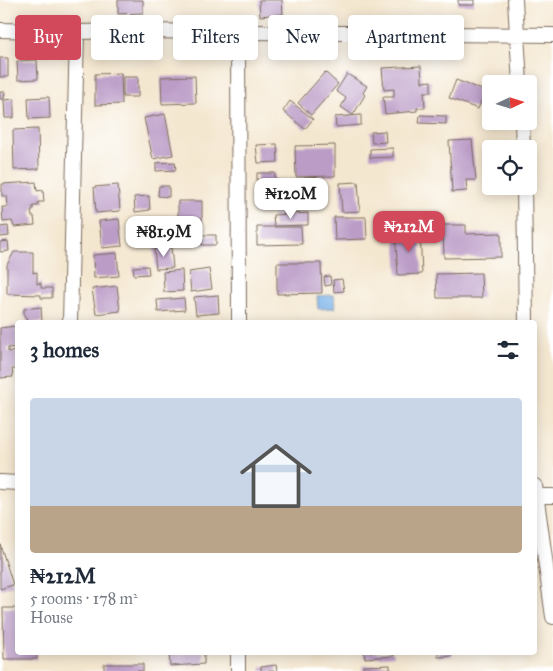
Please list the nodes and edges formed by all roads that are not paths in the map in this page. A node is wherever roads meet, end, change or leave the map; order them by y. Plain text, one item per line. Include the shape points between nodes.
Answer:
1 (515, 0) edge
2 (0, 30) edge
3 (15, 30) edge
4 (81, 32) edge
5 (173, 32) edge
6 (258, 32) edge
7 (518, 35) junction
8 (553, 35) edge
9 (76, 60) edge
10 (238, 60) edge
11 (520, 75) edge
12 (524, 195) edge
13 (70, 320) edge
14 (239, 320) edge
15 (526, 320) edge
16 (0, 482) edge
17 (15, 483) edge
18 (537, 493) edge
19 (553, 496) edge
20 (537, 507) edge
21 (553, 617) edge
22 (238, 655) edge
23 (238, 671) edge

1 - 7 street
2 - 3 street
4 - 5 street
6 - 7 street
7 - 8 street
7 - 11 street
9 - 13 street
10 - 14 street
12 - 15 street
16 - 17 street
18 - 19 street
20 - 21 street
22 - 23 street

